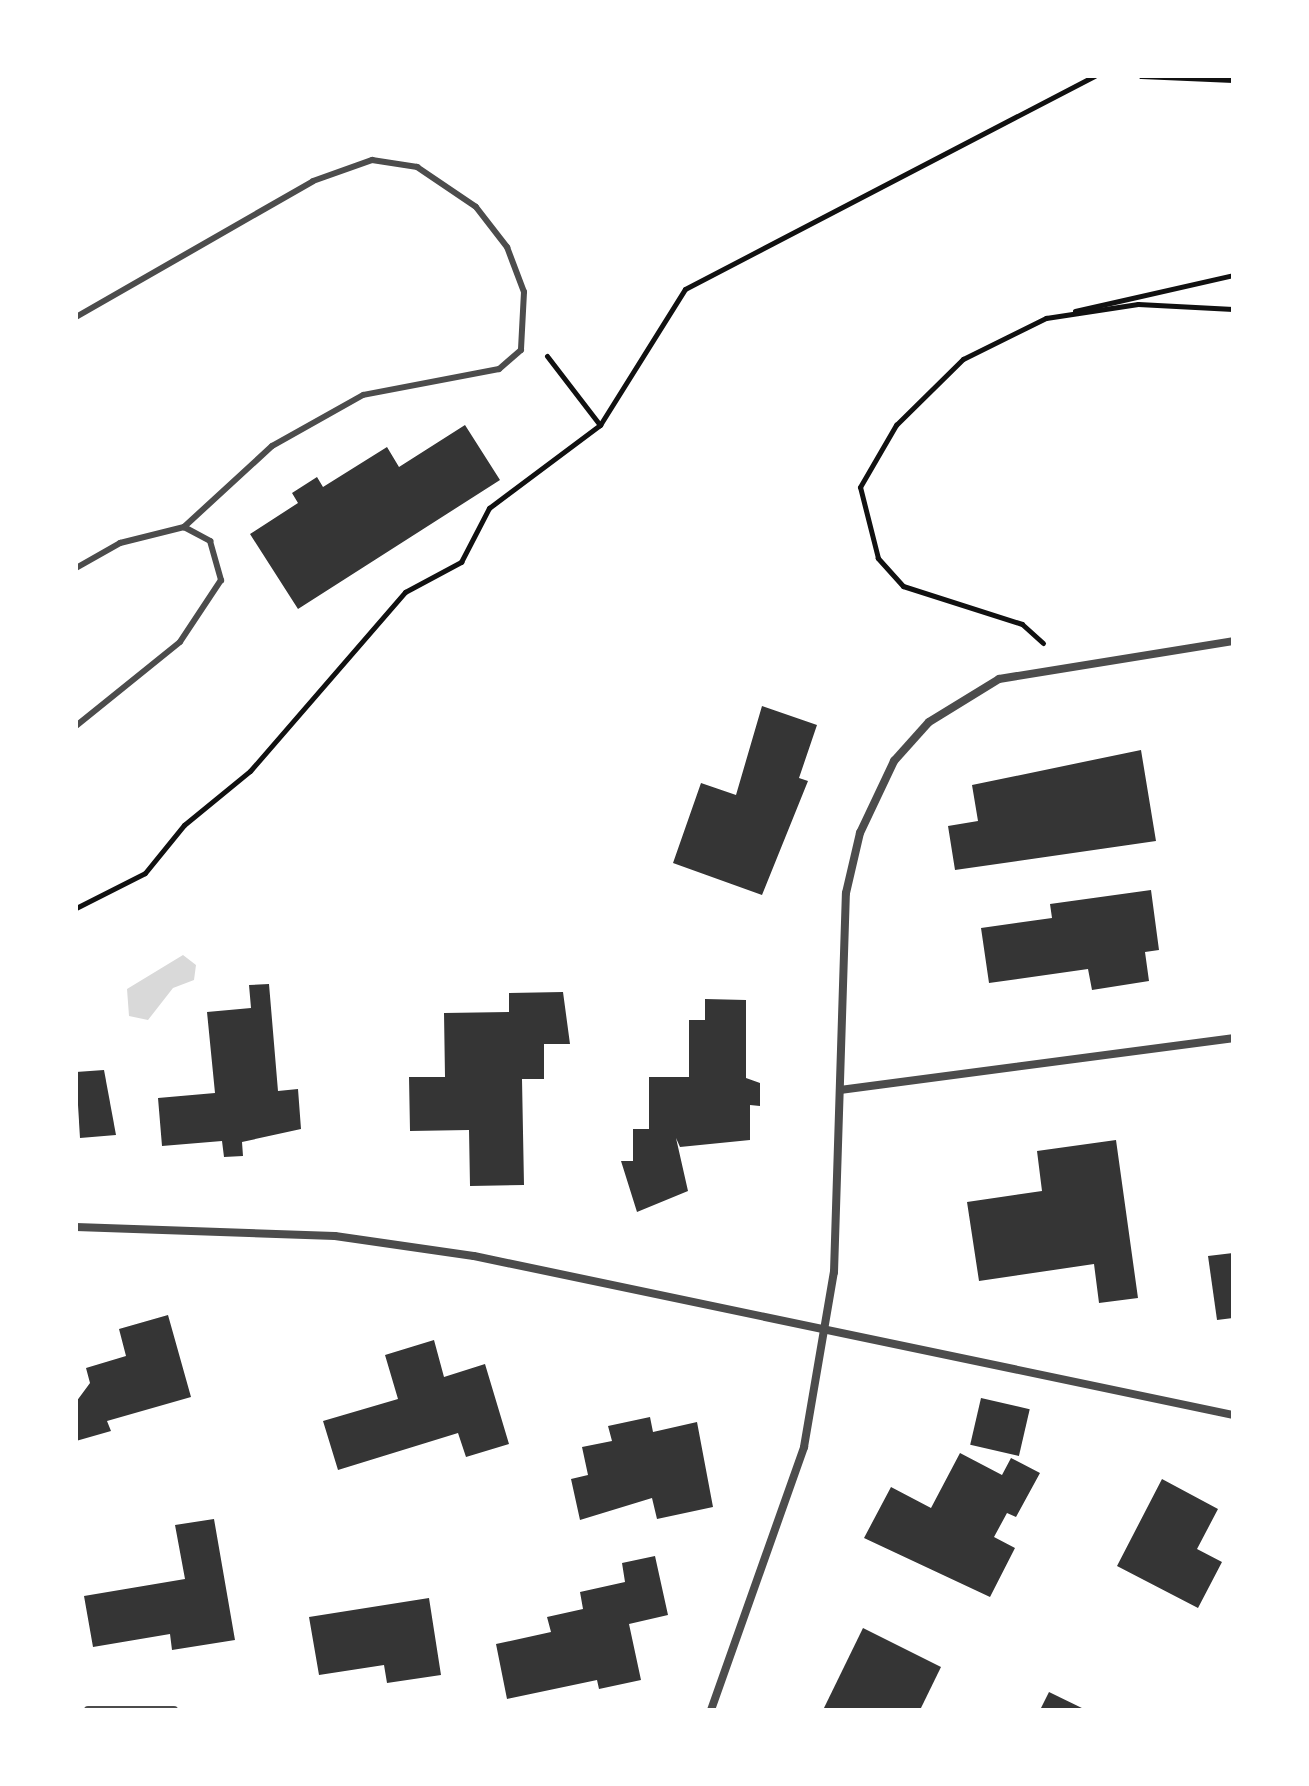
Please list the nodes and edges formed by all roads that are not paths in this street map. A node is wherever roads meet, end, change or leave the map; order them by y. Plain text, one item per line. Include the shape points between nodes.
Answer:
1 (76, 317) edge
2 (184, 527) junction
3 (76, 568) edge
4 (1233, 641) edge
5 (76, 726) edge
6 (1233, 1038) edge
7 (840, 1090) junction
8 (76, 1227) edge
9 (825, 1332) junction
10 (1233, 1415) edge
11 (88, 1710) edge
12 (174, 1710) edge
13 (711, 1710) edge

1 - 2 lane via 313,181 372,160 417,167 476,207 507,247 524,292 521,350 499,369 363,395 272,446
2 - 3 lane via 120,543
2 - 5 lane via 217,551 221,580 207,610 180,642
4 - 7 street via 999,679 929,722 894,761 860,833 846,893
6 - 7 street
7 - 9 street
8 - 9 street via 335,1236 661,1292
9 - 10 street
9 - 13 street via 804,1447
11 - 12 street

